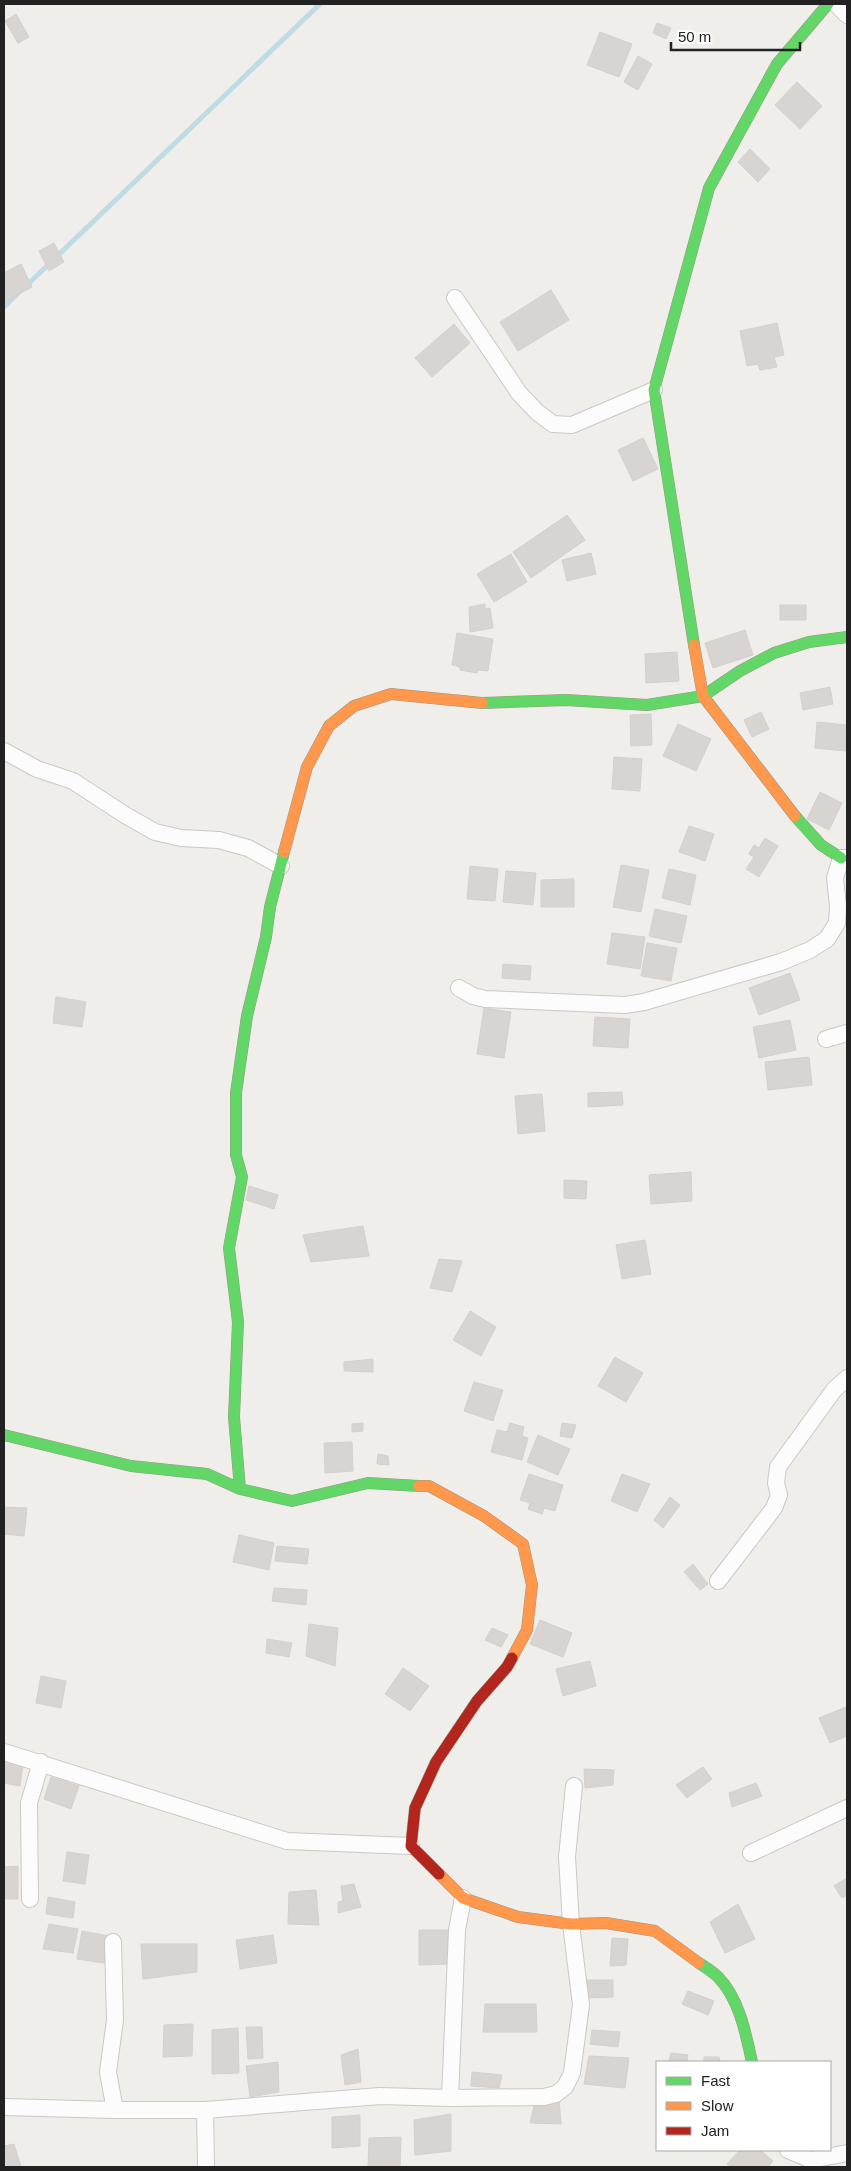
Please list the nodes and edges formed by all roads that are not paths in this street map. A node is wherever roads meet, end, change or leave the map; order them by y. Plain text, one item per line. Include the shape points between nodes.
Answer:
1 (828, 4) edge
2 (836, 4) edge
3 (847, 15) edge
4 (455, 298) dead end
5 (654, 390) junction
6 (847, 637) edge
7 (703, 696) junction
8 (4, 751) edge
9 (844, 858) edge
10 (281, 866) junction
11 (459, 988) dead end
12 (847, 1032) edge
13 (826, 1039) dead end
14 (847, 1378) edge
15 (4, 1436) edge
16 (240, 1489) junction
17 (718, 1581) dead end
18 (4, 1752) edge
19 (41, 1762) junction
20 (574, 1786) dead end
21 (847, 1808) edge
22 (412, 1846) junction
23 (751, 1853) dead end
24 (464, 1898) junction
25 (30, 1899) dead end
26 (571, 1924) junction
27 (113, 1942) dead end
28 (752, 2061) edge
29 (450, 2098) junction
30 (4, 2107) edge
31 (115, 2110) junction
32 (204, 2110) junction
33 (790, 2151) edge
34 (847, 2152) edge
35 (206, 2167) edge

1 - 5 street via 776,64 709,188
2 - 3 street
4 - 5 street via 519,393 553,424 572,425
5 - 7 street
6 - 7 street via 809,642 774,653
7 - 9 street via 804,827 821,845
7 - 10 street via 647,705 566,700 476,703 391,694 354,706 329,726 307,767
8 - 10 street via 37,769 73,781 155,832 181,838 219,840 241,846
9 - 11 street via 836,878 837,923 828,938 810,950 781,962 625,1005 485,999
10 - 16 street via 247,1016 236,1093 236,1155 242,1177 229,1248 238,1322 234,1417
12 - 13 street
14 - 17 street via 834,1390 778,1467 776,1483 779,1495 774,1508
15 - 16 street via 131,1466 206,1474
16 - 22 street via 292,1501 368,1483 429,1486 484,1516 524,1544 532,1585 527,1630 507,1667 477,1701 436,1762 415,1808
18 - 19 street
19 - 22 street via 287,1841
19 - 25 street via 29,1803
20 - 26 street via 567,1857
21 - 23 street
22 - 24 street
24 - 26 street via 518,1917
24 - 29 street via 457,1930
26 - 28 street via 606,1923 655,1931 695,1958 718,1977 734,2001
26 - 29 street via 581,2005 572,2073 565,2087 544,2097
27 - 31 street via 115,2020 108,2072
29 - 32 street via 380,2096
30 - 31 street
31 - 32 street
32 - 35 street
33 - 34 street via 812,2160

